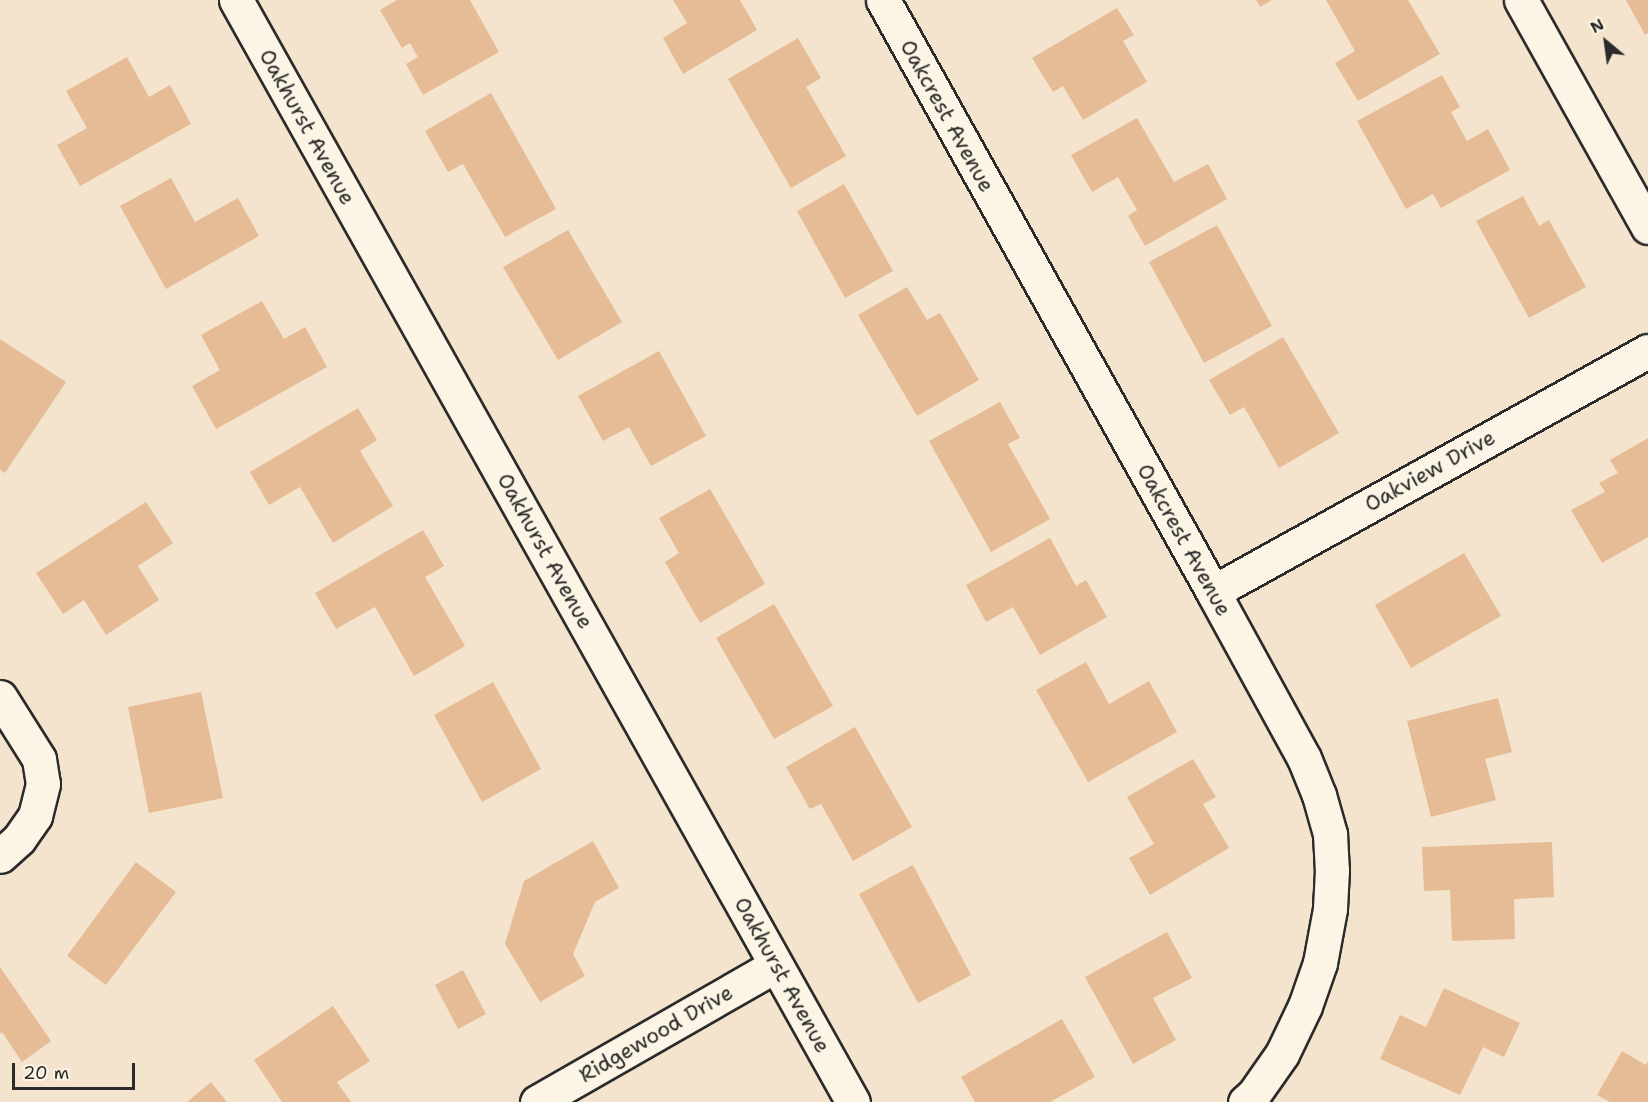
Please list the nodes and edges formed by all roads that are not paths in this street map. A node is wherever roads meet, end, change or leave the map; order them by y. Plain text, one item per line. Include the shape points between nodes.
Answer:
1 (236, 0) edge
2 (883, 0) edge
3 (1521, 0) edge
4 (1648, 228) edge
5 (1648, 351) edge
6 (1213, 592) junction
7 (0, 697) edge
8 (0, 856) edge
9 (776, 965) junction
10 (537, 1102) edge
11 (853, 1102) edge
12 (1245, 1102) edge

1 - 9 street, Oakhurst Avenue
2 - 6 street, Oakcrest Avenue
3 - 4 street
5 - 6 street, Oakview Drive
6 - 12 street, Oakcrest Avenue via 1304,758 1319,795 1331,843 1330,909 1320,963 1282,1053
7 - 8 street via 39,759 43,784 35,816 19,839
9 - 10 street, Ridgewood Drive
9 - 11 street, Oakhurst Avenue

